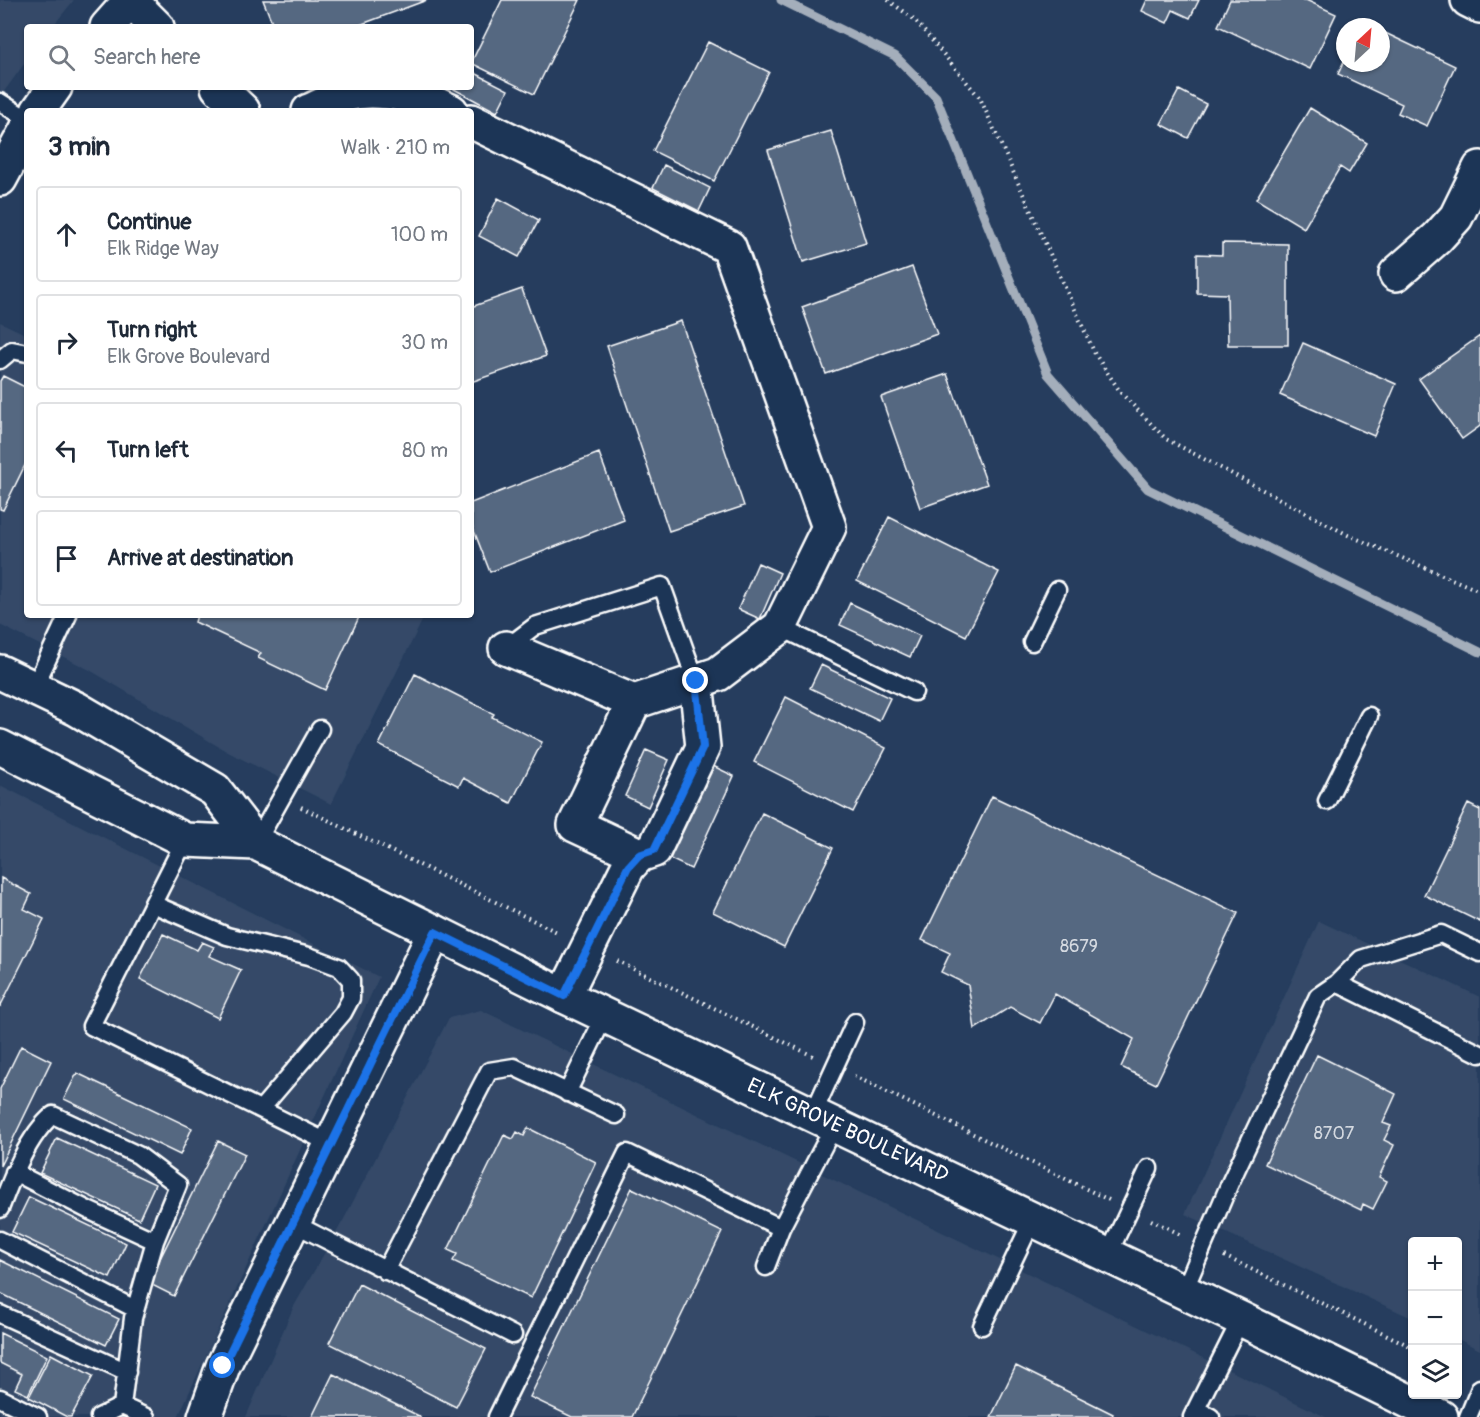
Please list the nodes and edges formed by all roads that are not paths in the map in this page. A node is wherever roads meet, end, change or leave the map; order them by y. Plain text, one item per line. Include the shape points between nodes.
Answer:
1 (131, 0) edge
2 (1468, 0) edge
3 (1480, 6) edge
4 (110, 24) edge
5 (154, 24) edge
6 (53, 90) edge
7 (221, 90) edge
8 (0, 102) edge
9 (356, 102) edge
10 (40, 108) edge
11 (240, 108) edge
12 (325, 108) edge
13 (444, 108) edge
14 (24, 117) edge
15 (474, 122) edge
16 (24, 135) edge
17 (1480, 168) edge
18 (0, 179) edge
19 (1396, 274) dead end
20 (24, 352) edge
21 (0, 360) edge
22 (1057, 590) dead end
23 (67, 618) edge
24 (780, 627) junction
25 (1032, 642) dead end
26 (506, 648) joint
27 (0, 672) edge
28 (696, 681) junction
29 (34, 688) junction
30 (914, 692) dead end
31 (634, 702) junction
32 (1369, 716) dead end
33 (320, 729) dead end
34 (0, 747) edge
35 (1327, 801) dead end
36 (185, 840) junction
37 (256, 843) junction
38 (639, 855) junction
39 (153, 904) junction
40 (435, 932) junction
41 (1480, 953) edge
42 (1337, 983) junction
43 (564, 996) junction
44 (605, 1015) junction
45 (855, 1022) dead end
46 (1480, 1054) edge
47 (567, 1093) junction
48 (261, 1110) junction
49 (616, 1115) dead end
50 (824, 1119) junction
51 (331, 1144) junction
52 (1149, 1168) dead end
53 (14, 1172) junction
54 (0, 1209) edge
55 (1033, 1219) junction
56 (293, 1222) junction
57 (782, 1228) junction
58 (0, 1240) edge
59 (155, 1241) junction
60 (1108, 1255) junction
61 (766, 1267) dead end
62 (385, 1271) junction
63 (1184, 1291) junction
64 (135, 1310) junction
65 (0, 1314) edge
66 (1241, 1319) junction
67 (982, 1326) dead end
68 (513, 1335) dead end
69 (127, 1372) junction
70 (1480, 1388) edge
71 (0, 1398) edge
72 (122, 1406) junction
73 (1200, 1414) edge
74 (38, 1417) edge
75 (99, 1417) edge
76 (146, 1417) edge
77 (205, 1417) edge
78 (497, 1417) edge
79 (1441, 1417) edge
80 (1468, 1417) edge

1 - 4 street
1 - 5 street
2 - 3 street
6 - 10 street
7 - 11 street
8 - 14 lane
9 - 12 street
9 - 13 street via 389,92
15 - 24 street via 729,247 829,527
16 - 18 street
17 - 19 street via 1456,217
20 - 21 lane via 12,350
22 - 25 lane
23 - 29 lane
24 - 28 street via 718,674
24 - 30 lane
26 - 28 lane via 535,626 662,586
26 - 31 street
27 - 29 street, ELK GROVE BOULEVARD
28 - 31 street
28 - 38 street via 703,747 654,850
29 - 37 street, ELK GROVE BOULEVARD via 215,790
31 - 38 street via 575,825
32 - 35 lane
33 - 37 lane
34 - 36 street, ELK GROVE BOULEVARD
36 - 37 street, ELK GROVE BOULEVARD
36 - 39 lane
37 - 40 street, ELK GROVE BOULEVARD
38 - 43 street via 628,867
39 - 48 lane via 91,1026
39 - 48 lane via 227,936 339,967 351,980 351,998 343,1013
40 - 43 street, ELK GROVE BOULEVARD
40 - 51 street
41 - 42 lane via 1441,934 1361,959
42 - 46 lane
42 - 63 lane via 1318,996
43 - 44 street, ELK GROVE BOULEVARD
44 - 47 lane
44 - 50 street, ELK GROVE BOULEVARD
45 - 50 lane via 835,1067
47 - 49 lane
47 - 62 lane via 514,1067 489,1071
48 - 51 lane
50 - 55 street, ELK GROVE BOULEVARD
50 - 57 lane
51 - 56 street
52 - 60 lane
53 - 54 lane
53 - 59 lane
53 - 59 lane via 45,1121 53,1115 138,1155 178,1185
55 - 60 street, ELK GROVE BOULEVARD
55 - 67 lane
56 - 62 lane
56 - 77 street via 223,1366
57 - 61 lane
57 - 78 lane via 627,1153
58 - 64 lane
59 - 64 lane
60 - 63 street, ELK GROVE BOULEVARD
62 - 68 lane
63 - 66 street, ELK GROVE BOULEVARD
64 - 69 lane
65 - 69 lane
66 - 73 lane
66 - 79 street, ELK GROVE BOULEVARD
69 - 72 lane
70 - 80 lane
71 - 74 lane
72 - 75 lane
72 - 76 lane

